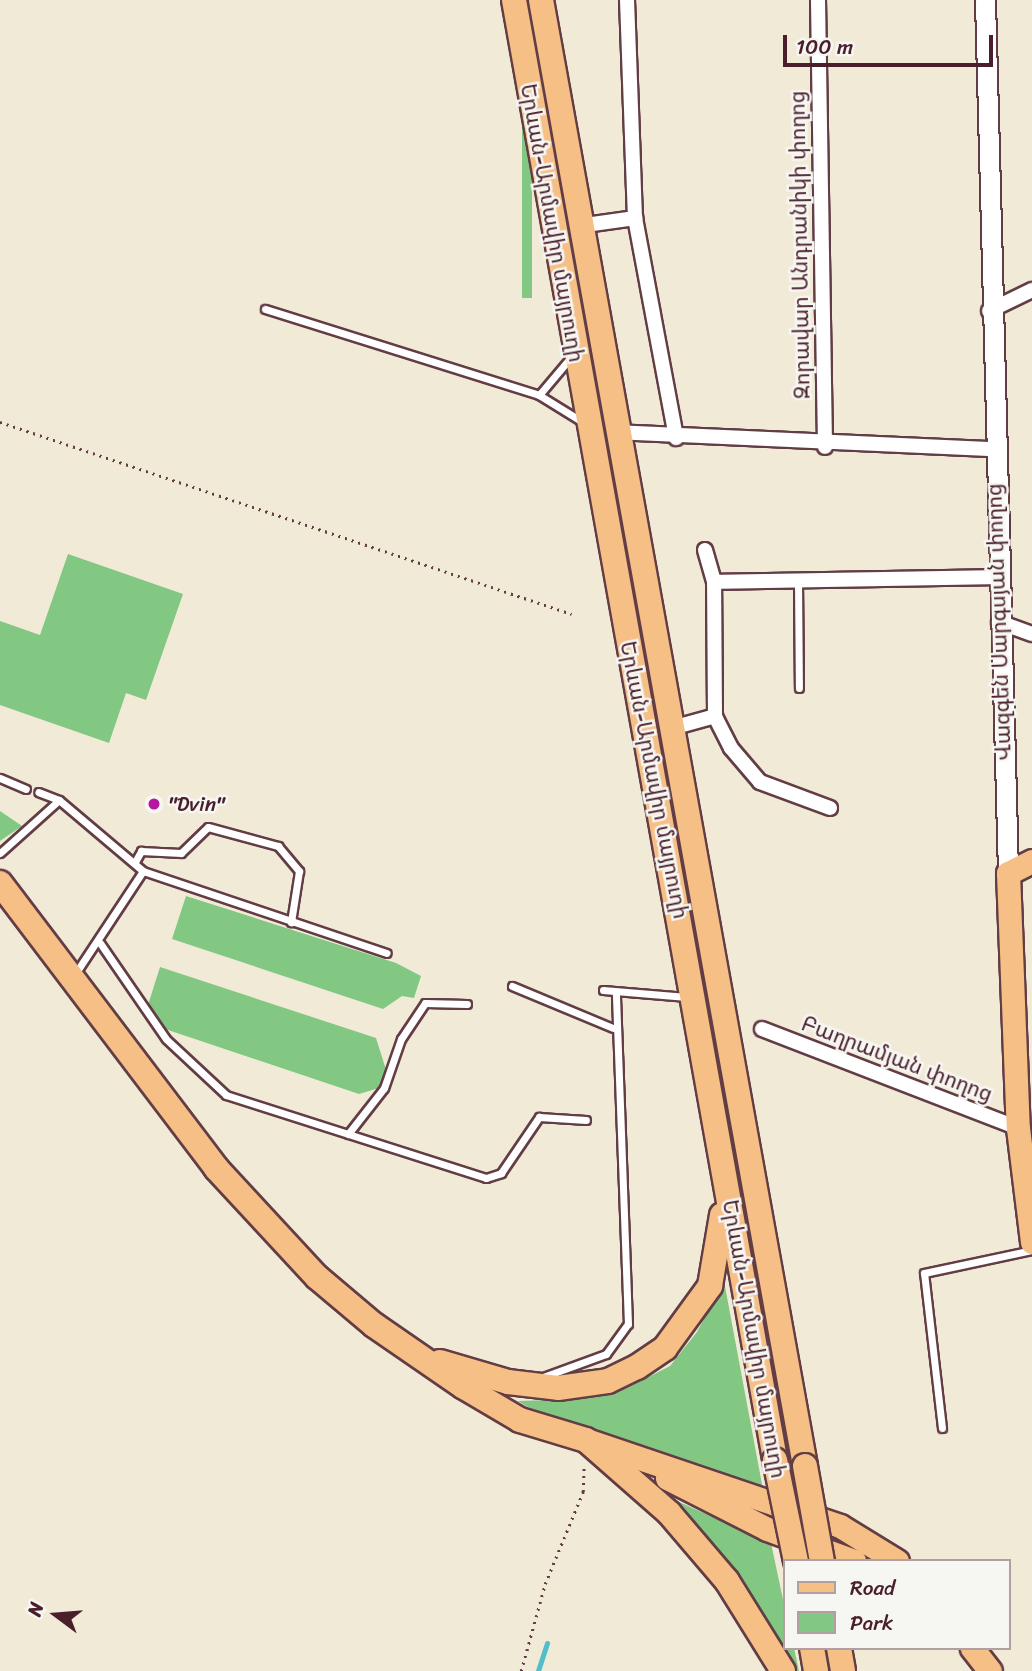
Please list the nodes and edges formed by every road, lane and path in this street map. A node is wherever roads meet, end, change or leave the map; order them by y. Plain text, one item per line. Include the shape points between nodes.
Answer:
1 (514, 0) edge
2 (541, 0) edge
3 (627, 0) edge
4 (818, 0) edge
5 (985, 0) edge
6 (635, 218) junction
7 (578, 226) junction
8 (1032, 290) edge
9 (593, 307) junction
10 (265, 309) dead end
11 (989, 310) junction
12 (566, 312) junction
13 (574, 352) junction
14 (539, 395) junction
15 (0, 422) edge
16 (587, 426) junction
17 (615, 432) junction
18 (676, 438) junction
19 (825, 447) junction
20 (993, 449) junction
21 (705, 550) dead end
22 (996, 577) junction
23 (798, 581) junction
24 (714, 582) junction
25 (572, 614) dead end
26 (999, 622) junction
27 (1032, 634) edge
28 (799, 688) dead end
29 (715, 716) junction
30 (672, 728) junction
31 (0, 778) edge
32 (26, 789) dead end
33 (38, 792) dead end
34 (59, 800) junction
35 (830, 807) dead end
36 (0, 853) edge
37 (1032, 861) edge
38 (135, 862) junction
39 (142, 871) junction
40 (1008, 873) junction
41 (0, 883) edge
42 (291, 922) junction
43 (100, 943) junction
44 (387, 953) dead end
45 (72, 978) junction
46 (512, 986) dead end
47 (603, 990) dead end
48 (616, 993) junction
49 (694, 997) junction
50 (467, 1004) dead end
51 (613, 1028) junction
52 (762, 1029) dead end
53 (586, 1120) dead end
54 (1018, 1128) junction
55 (348, 1133) junction
56 (721, 1148) junction
57 (752, 1150) junction
58 (1032, 1242) edge
59 (1032, 1250) edge
60 (416, 1355) junction
61 (508, 1382) junction
62 (942, 1428) dead end
63 (586, 1440) junction
64 (628, 1453) junction
65 (796, 1559) edge
66 (822, 1559) edge
67 (849, 1559) edge
68 (894, 1559) edge
69 (812, 1650) edge
70 (839, 1650) edge
71 (974, 1650) edge
72 (521, 1671) edge
73 (783, 1671) edge
74 (816, 1671) edge
75 (843, 1671) edge
76 (990, 1671) edge

1 - 12 highway, Երևան-Արմավիր մայրուղի
2 - 7 highway, Երևան-Արմավիր մայրուղի
3 - 6 street
4 - 19 street, Զորավար Անդրանիկի փողոց
5 - 11 street, Վազգեն Սարգսյան փողոց
6 - 7 street
6 - 18 street
7 - 9 highway, Երևան-Արմավիր մայրուղի
8 - 11 street
9 - 12 highway
9 - 17 highway, Երևան-Արմավիր մայրուղի
10 - 14 lane
11 - 20 street, Վազգեն Սարգսյան փողոց
12 - 13 highway, Երևան-Արմավիր մայրուղի
13 - 14 lane
13 - 16 highway, Երևան-Արմավիր մայրուղի
14 - 16 lane
15 - 25 path
16 - 49 highway, Երևան-Արմավիր մայրուղի
17 - 18 street
17 - 30 highway, Երևան-Արմավիր մայրուղի
18 - 19 street
19 - 20 street
20 - 22 street, Վազգեն Սարգսյան փողոց
21 - 24 street
22 - 23 street
22 - 26 street, Վազգեն Սարգսյան փողոց
23 - 24 street
23 - 28 lane
24 - 29 street
26 - 27 street
26 - 40 street, Վազգեն Սարգսյան փողոց
29 - 30 street
29 - 35 street via 760,782
30 - 57 highway, Երևան-Արմավիր մայրուղի
31 - 32 lane
33 - 34 lane
34 - 36 lane
34 - 38 lane
37 - 40 main road
38 - 39 lane
38 - 42 lane via 141,851 181,853 208,827 278,846 299,871
39 - 42 lane
39 - 43 lane
40 - 54 main road, Վազգեն Սարգսյան փողոց
41 - 45 highway
42 - 44 lane
43 - 45 lane
43 - 55 lane via 166,1039 226,1095
45 - 60 highway via 216,1168 317,1277
46 - 51 lane
47 - 48 lane
48 - 49 lane
48 - 51 lane
49 - 56 highway, Երևան-Արմավիր մայրուղի
50 - 55 lane via 425,1003 401,1039 384,1088
51 - 61 lane via 628,1324 615,1346 582,1366
52 - 54 street, Բաղրամյան փողոց
53 - 55 lane via 539,1117 493,1178
54 - 58 main road, Վազգեն Սարգսյան փողոց
56 - 57 highway via 726,1139 739,1137
56 - 61 highway via 718,1258 710,1286 665,1348 608,1381 558,1388
56 - 65 highway, Երևան-Արմավիր մայրուղի, bridge
57 - 66 highway, Երևան-Արմավիր մայրուղի, bridge
59 - 62 lane via 924,1273
60 - 61 highway
60 - 63 highway via 520,1420
63 - 64 main road
63 - 72 path via 583,1492 545,1584
63 - 73 highway via 685,1533 727,1581
64 - 67 main road via 736,1514
64 - 68 main road via 840,1526
69 - 74 highway
70 - 75 highway
71 - 76 main road

